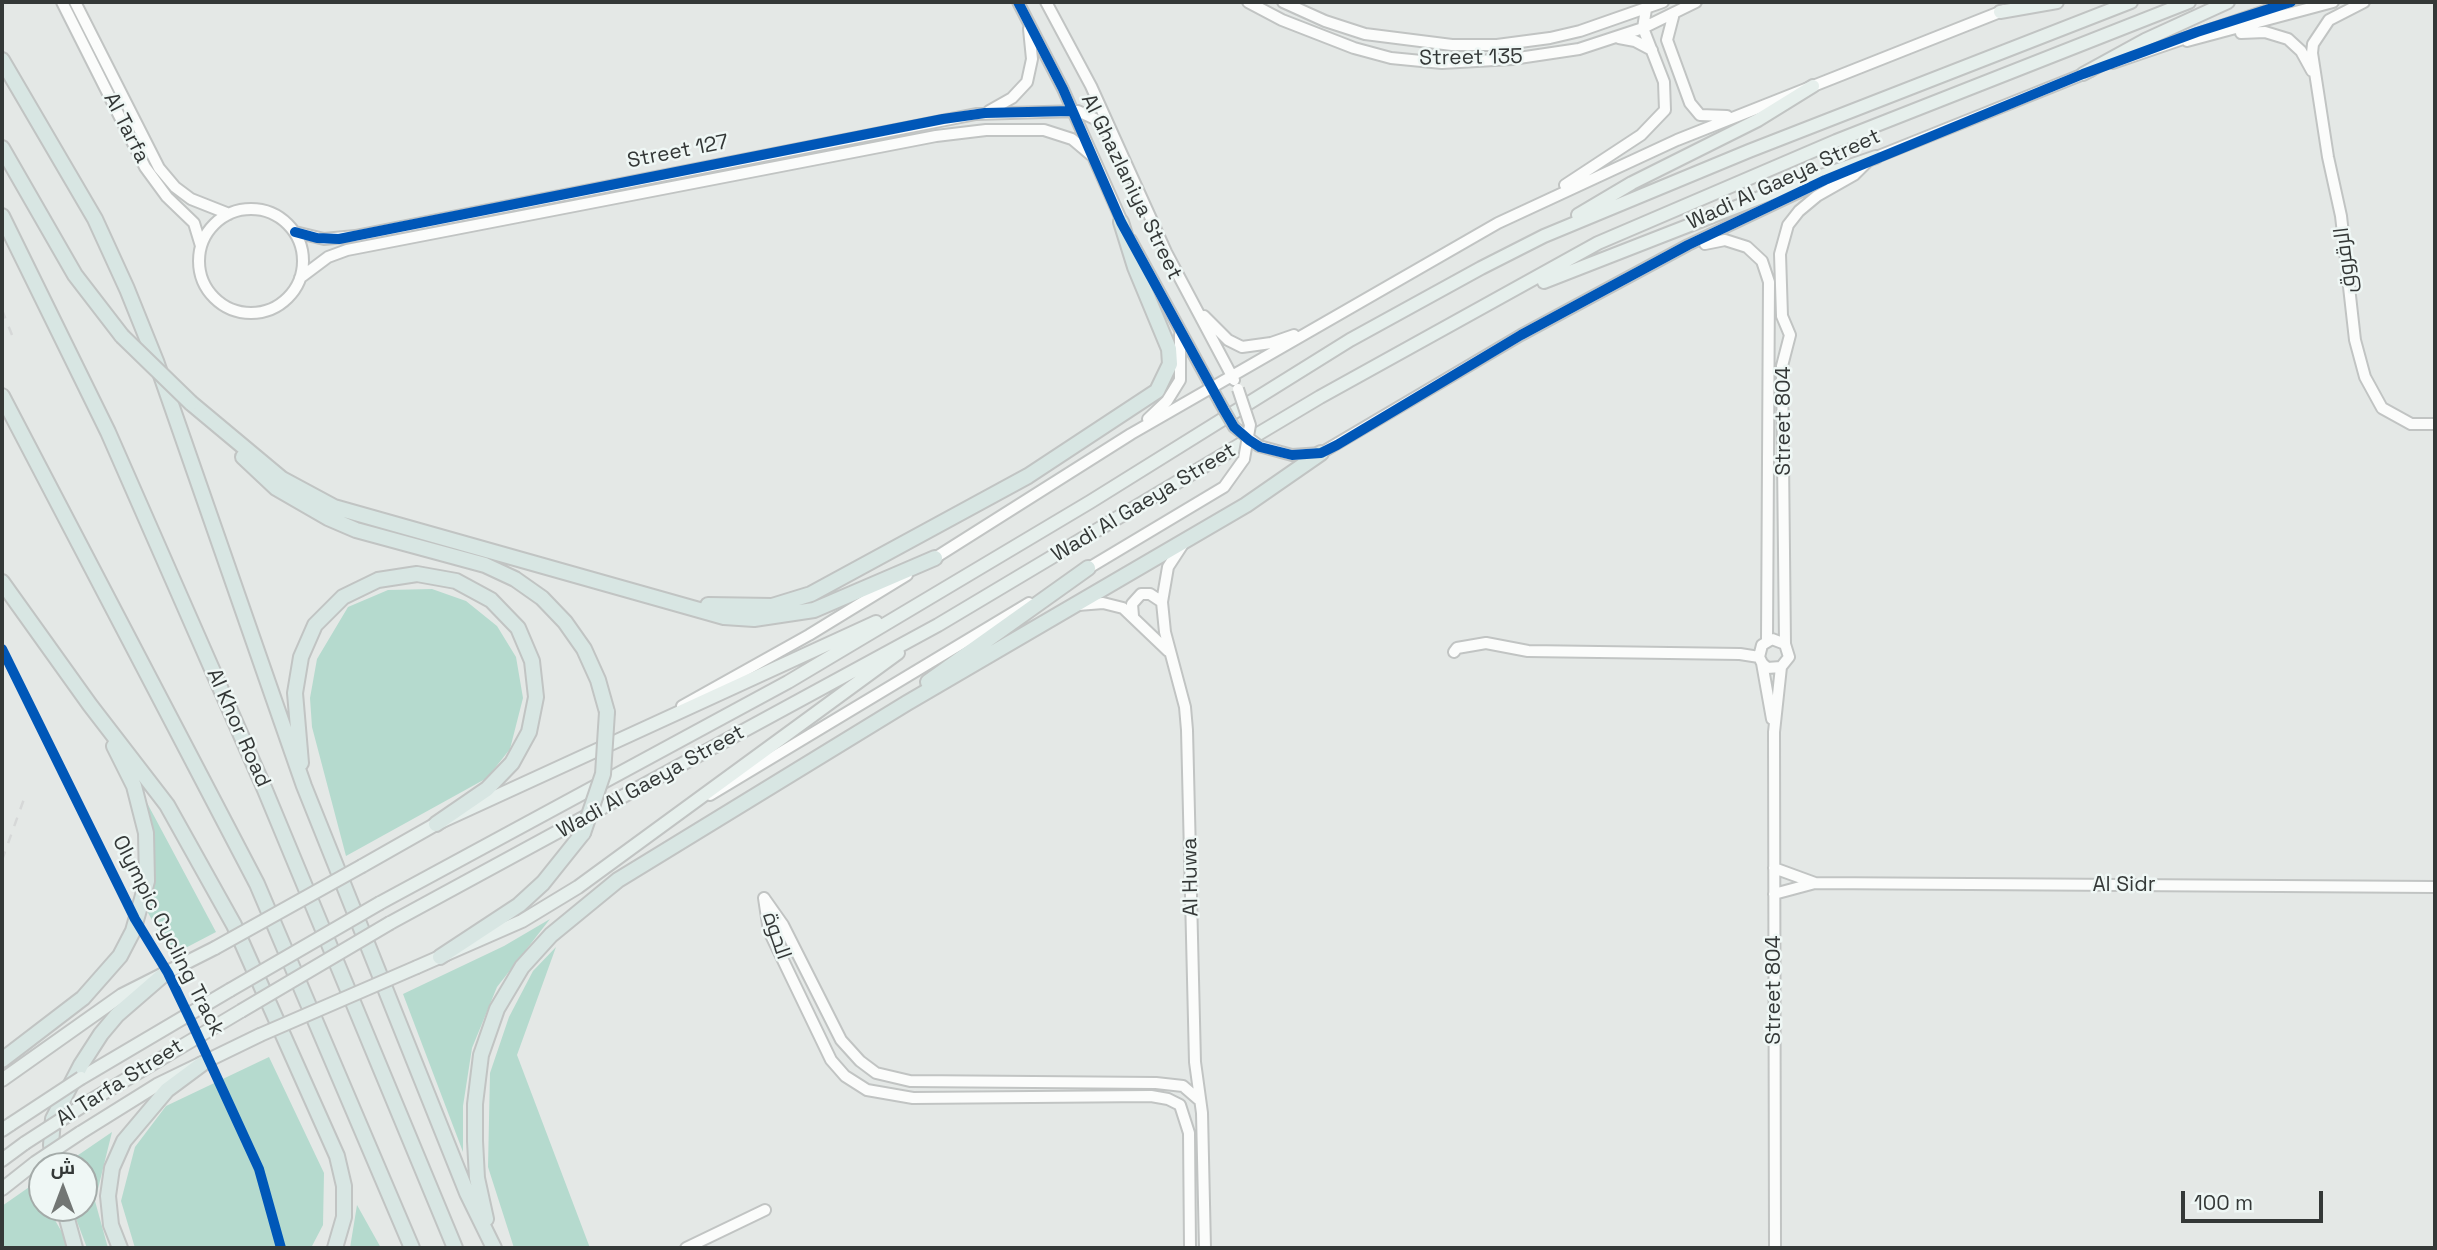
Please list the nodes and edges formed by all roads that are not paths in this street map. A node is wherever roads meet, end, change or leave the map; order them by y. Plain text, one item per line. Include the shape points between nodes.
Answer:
1 (62, 2) edge
2 (75, 2) edge
3 (1018, 2) edge
4 (1046, 2) edge
5 (1248, 2) edge
6 (1283, 2) edge
7 (1663, 2) edge
8 (1696, 2) edge
9 (2024, 2) edge
10 (2057, 2) edge
11 (2132, 2) edge
12 (2189, 2) edge
13 (2228, 2) edge
14 (2291, 2) edge
15 (2333, 2) edge
16 (2364, 2) edge
17 (1646, 9) junction
18 (2000, 12) junction
19 (1674, 13) junction
20 (1029, 22) junction
21 (1643, 28) junction
22 (2213, 35) junction
23 (1616, 38) junction
24 (1652, 50) junction
25 (2139, 53) junction
26 (2, 60) edge
27 (2083, 74) junction
28 (2315, 74) junction
29 (1813, 86) junction
30 (1070, 111) junction
31 (985, 113) junction
32 (1740, 114) junction
33 (986, 130) junction
34 (1116, 142) junction
35 (2, 148) edge
36 (1091, 155) junction
37 (1873, 159) junction
38 (1549, 197) junction
39 (229, 214) junction
40 (2, 216) edge
41 (1121, 222) junction
42 (295, 232) junction
43 (1544, 236) junction
44 (201, 246) junction
45 (1663, 258) junction
46 (300, 278) junction
47 (1188, 296) junction
48 (1486, 308) junction
49 (1320, 327) junction
50 (1179, 329) junction
51 (1232, 376) junction
52 (1212, 387) junction
53 (2, 396) edge
54 (2435, 424) edge
55 (217, 426) junction
56 (1131, 434) junction
57 (1254, 443) junction
58 (1321, 453) junction
59 (1184, 541) junction
60 (935, 558) junction
61 (1088, 568) junction
62 (2, 582) edge
63 (636, 593) junction
64 (922, 602) junction
65 (1162, 602) junction
66 (1078, 605) junction
67 (1133, 615) junction
68 (938, 625) junction
69 (1764, 643) junction
70 (1785, 644) junction
71 (1454, 652) dead end
72 (1740, 654) junction
73 (1172, 656) junction
74 (1761, 660) junction
75 (1781, 667) junction
76 (907, 703) junction
77 (90, 705) junction
78 (633, 732) junction
79 (1774, 732) junction
80 (304, 786) junction
81 (695, 802) junction
82 (436, 824) junction
83 (1774, 868) junction
84 (1815, 883) junction
85 (2435, 887) edge
86 (1774, 894) junction
87 (783, 925) junction
88 (769, 932) junction
89 (440, 957) junction
90 (162, 976) junction
91 (230, 990) joint
92 (241, 1011) joint
93 (2, 1060) edge
94 (202, 1064) junction
95 (2, 1080) edge
96 (1198, 1100) junction
97 (1185, 1113) junction
98 (6, 1127) edge
99 (52, 1152) edge
100 (2, 1160) edge
101 (2, 1189) edge
102 (765, 1210) dead end
103 (68, 1222) edge
104 (492, 1243) edge
105 (75, 1248) edge
106 (120, 1248) edge
107 (335, 1248) edge
108 (412, 1248) edge
109 (455, 1248) edge
110 (686, 1248) edge
111 (1190, 1248) edge
112 (1205, 1248) edge
113 (1774, 1248) edge

1 - 44 street, Al Tarfa via 145,167 194,223
2 - 39 street, Al Tarfa via 159,168 191,199
3 - 20 street, Al Ghazlaniya Street
4 - 34 street, Al Ghazlaniya Street
5 - 23 street, Street 135 via 1338,43 1407,60 1512,59
6 - 17 street, Street 135 via 1365,34 1452,45 1550,38
7 - 17 street, Street 135
8 - 19 street, Street 135
9 - 18 street
10 - 18 main road
11 - 43 main road, Wadi Al Gaeya Street via 1819,122
12 - 48 main road, Wadi Al Gaeya Street via 1695,199 1598,243
13 - 27 main road
14 - 25 street, Wadi Al Gaeya Street
15 - 22 street
16 - 28 street, الرقروق via 2323,27 2314,44
17 - 21 street
18 - 29 street
19 - 21 street, Street 135
19 - 32 street via 1667,40 1690,103 1705,117
20 - 30 street, Al Ghazlaniya Street
20 - 31 street via 1032,66 1027,82 1012,99
21 - 23 street, Street 135
21 - 24 street
22 - 25 street
22 - 28 street, الرقروق via 2275,33 2301,51
23 - 24 street
24 - 38 street via 1667,101 1661,117
25 - 27 street, Wadi Al Gaeya Street
26 - 80 highway via 95,219 127,289 161,373
27 - 37 street, Wadi Al Gaeya Street
28 - 54 street, الرقروق via 2341,216 2359,358 2382,408 2411,424
29 - 32 street
29 - 43 main road
30 - 31 street, Street 127
30 - 34 street, Street 127 via 1095,119
30 - 36 street, Al Ghazlaniya Street
31 - 33 street
31 - 42 street, Street 127 via 355,236 324,239
32 - 38 street
33 - 36 street, Street 127 via 1053,131
33 - 46 street, Street 127 via 872,147 362,247 328,257
34 - 47 street, Al Ghazlaniya Street
35 - 55 highway, bridge via 75,275 121,336
36 - 41 street, Al Ghazlaniya Street
37 - 45 street, Wadi Al Gaeya Street
37 - 48 main road via 1604,256
37 - 70 street, Street 804 via 1799,211 1788,225 1780,254 1782,316 1790,335 1782,366
38 - 49 street
39 - 42 street via 261,210 277,215
39 - 44 street via 214,223
40 - 109 highway, Al Khor Road via 108,432 265,790
41 - 50 street, Al Ghazlaniya Street
41 - 63 highway via 1169,349 1170,364 1157,391 1028,476 811,594 772,606 719,607
42 - 46 street via 303,255
43 - 64 main road, Wadi Al Gaeya Street via 1350,340
44 - 46 street via 203,283 230,309 248,313 267,310 284,301
45 - 58 street, Wadi Al Gaeya Street
45 - 69 street, Street 804 via 1679,257 1714,240 1725,240 1747,247 1767,270
47 - 49 street via 1213,327 1242,347
47 - 51 street, Al Ghazlaniya Street
48 - 68 main road, Wadi Al Gaeya Street via 1320,397
49 - 51 street
50 - 52 street, Al Ghazlaniya Street
50 - 56 street via 1180,380 1167,401
51 - 52 street
51 - 57 street, bridge
52 - 56 street
52 - 57 street, bridge via 1234,427
53 - 108 highway via 257,884
55 - 63 highway via 282,479 334,507
55 - 89 highway, bridge via 276,488 319,514 356,530 485,565 515,579 565,622 598,680 607,712 603,774 583,833 535,891
56 - 60 street
57 - 58 street via 1292,455
57 - 61 street, Wadi Al Gaeya Street, bridge via 1224,487
58 - 59 highway
59 - 65 street, Al Huwa via 1168,567
59 - 66 highway
60 - 63 highway via 823,606 784,617 724,617
60 - 78 street via 809,635
61 - 76 highway via 926,683
61 - 81 street, Wadi Al Gaeya Street via 729,786
62 - 77 highway
64 - 78 main road
64 - 91 main road, Wadi Al Gaeya Street, bridge via 788,682 380,903
65 - 67 street via 1141,594 1132,604
65 - 73 street, Al Huwa
66 - 67 street, Al Huwa via 1103,603
66 - 76 highway
67 - 73 street, Al Huwa
68 - 81 main road
68 - 92 main road, Wadi Al Gaeya Street, bridge via 390,923
69 - 70 street via 1776,639
69 - 72 street
69 - 74 street
70 - 75 street via 1789,657
71 - 72 street via 1486,643 1528,651
72 - 74 street
73 - 96 street, Al Huwa via 1187,730
74 - 75 street via 1768,668
74 - 79 street, Street 804
75 - 79 street, Street 804
76 - 104 highway via 618,880 567,920 522,967 497,1009 481,1055 475,1104 477,1178
77 - 93 highway via 124,765 142,810 148,857 142,905 120,956 103,978
77 - 107 highway via 167,805 234,925 337,1156 344,1186 344,1217
78 - 82 main road
79 - 83 street, Street 804
80 - 82 highway via 295,693 301,657 315,625 343,597 378,580 417,574 456,581 491,600 518,628 532,661 536,697 529,732 512,763 487,789
80 - 104 highway via 467,1193
81 - 89 main road via 550,905
82 - 90 main road, bridge
83 - 84 street
83 - 86 street, Street 804
84 - 85 street
84 - 86 street
86 - 113 street, Street 804
87 - 88 street
87 - 88 street, الحوة via 764,898
87 - 96 street, الحوة via 841,1041 876,1073 910,1081 1156,1083 1183,1086
88 - 97 street, الحوة via 831,1060 867,1090 913,1098 1151,1096 1174,1101
89 - 94 main road, bridge
90 - 95 main road via 122,995
90 - 99 highway via 117,1016 81,1065 53,1119
91 - 98 main road, Al Tarfa Street, bridge
92 - 100 main road, Al Tarfa Street, bridge via 90,1101
94 - 101 main road, bridge via 157,1085 80,1133
94 - 106 highway via 167,1090 124,1141 108,1196 111,1225
96 - 97 street
96 - 112 street
97 - 111 street
102 - 110 street
103 - 105 highway

